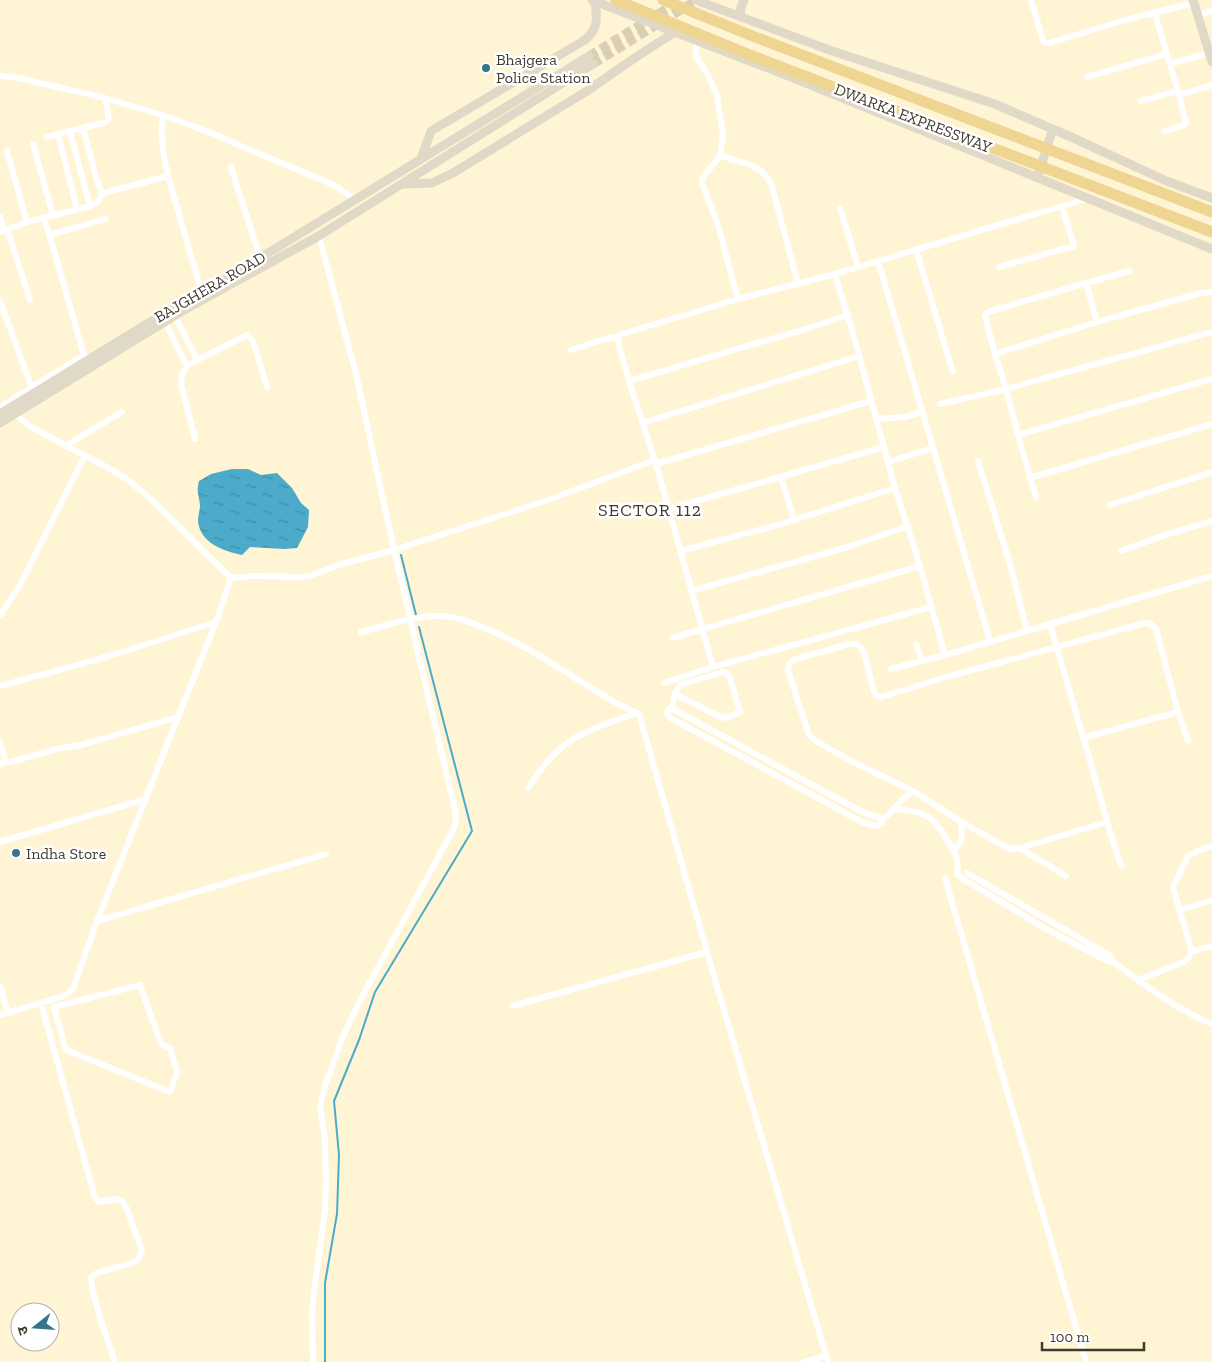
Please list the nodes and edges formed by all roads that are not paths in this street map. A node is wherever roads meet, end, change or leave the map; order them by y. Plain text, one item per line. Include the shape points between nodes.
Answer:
1 (594, 0) edge
2 (616, 0) edge
3 (663, 0) edge
4 (696, 0) edge
5 (744, 0) edge
6 (1030, 0) edge
7 (1194, 2) edge
8 (1212, 11) edge
9 (1155, 14) junction
10 (1198, 15) junction
11 (740, 17) junction
12 (676, 32) junction
13 (696, 40) junction
14 (1167, 54) junction
15 (1211, 56) edge
16 (1170, 64) junction
17 (0, 76) edge
18 (1087, 77) dead end
19 (1212, 85) edge
20 (1179, 93) junction
21 (105, 98) junction
22 (1142, 101) dead end
23 (163, 115) junction
24 (83, 128) junction
25 (1053, 129) junction
26 (70, 132) junction
27 (1165, 132) dead end
28 (58, 134) junction
29 (47, 137) dead end
30 (33, 144) dead end
31 (7, 152) dead end
32 (720, 156) junction
33 (421, 159) junction
34 (231, 167) dead end
35 (168, 176) junction
36 (1038, 178) junction
37 (402, 184) junction
38 (102, 194) junction
39 (1089, 198) junction
40 (1212, 198) edge
41 (355, 200) junction
42 (90, 206) junction
43 (1062, 207) junction
44 (840, 208) dead end
45 (76, 209) junction
46 (1212, 212) edge
47 (53, 215) junction
48 (0, 217) edge
49 (43, 218) junction
50 (106, 219) dead end
51 (26, 222) junction
52 (4, 230) edge
53 (1212, 232) edge
54 (49, 235) junction
55 (319, 236) junction
56 (289, 240) junction
57 (916, 249) junction
58 (1212, 249) edge
59 (293, 251) junction
60 (260, 258) junction
61 (878, 261) junction
62 (858, 267) junction
63 (999, 267) dead end
64 (1130, 271) dead end
65 (834, 274) junction
66 (1086, 283) junction
67 (798, 284) junction
68 (1212, 292) edge
69 (202, 293) junction
70 (30, 300) dead end
71 (738, 300) junction
72 (0, 301) edge
73 (848, 315) junction
74 (175, 316) junction
75 (165, 322) junction
76 (1097, 322) junction
77 (1212, 332) edge
78 (618, 336) junction
79 (571, 350) dead end
80 (995, 354) junction
81 (859, 356) junction
82 (85, 359) junction
83 (197, 360) junction
84 (187, 366) junction
85 (953, 372) dead end
86 (1212, 379) edge
87 (629, 381) junction
88 (266, 387) dead end
89 (1006, 389) junction
90 (32, 390) junction
91 (871, 401) junction
92 (940, 404) dead end
93 (8, 410) edge
94 (122, 412) dead end
95 (922, 412) junction
96 (0, 414) edge
97 (876, 419) junction
98 (0, 423) edge
99 (643, 423) junction
100 (1212, 424) edge
101 (1018, 435) junction
102 (194, 439) dead end
103 (65, 446) junction
104 (884, 447) junction
105 (933, 448) junction
106 (84, 455) junction
107 (978, 461) dead end
108 (656, 462) junction
109 (888, 462) junction
110 (1212, 472) edge
111 (781, 478) junction
112 (1030, 478) junction
113 (895, 488) junction
114 (1036, 497) dead end
115 (1110, 505) dead end
116 (669, 509) junction
117 (794, 519) junction
118 (1212, 522) edge
119 (908, 526) junction
120 (394, 550) junction
121 (680, 551) junction
122 (1120, 551) dead end
123 (920, 566) junction
124 (1212, 576) edge
125 (231, 578) junction
126 (691, 591) junction
127 (931, 607) junction
128 (0, 615) edge
129 (411, 620) junction
130 (216, 622) junction
131 (1050, 624) junction
132 (702, 629) junction
133 (1027, 631) junction
134 (361, 632) dead end
135 (672, 638) dead end
136 (990, 641) junction
137 (916, 644) dead end
138 (1057, 648) junction
139 (945, 655) junction
140 (922, 661) junction
141 (713, 667) junction
142 (891, 670) dead end
143 (664, 682) dead end
144 (0, 686) edge
145 (675, 694) junction
146 (672, 709) junction
147 (1178, 712) junction
148 (637, 713) junction
149 (178, 717) junction
150 (1083, 738) junction
151 (1188, 741) dead end
152 (0, 742) edge
153 (2, 763) edge
154 (528, 788) dead end
155 (913, 791) junction
156 (838, 799) junction
157 (146, 800) junction
158 (834, 806) junction
159 (895, 808) junction
160 (882, 820) junction
161 (960, 821) junction
162 (1107, 822) junction
163 (0, 842) edge
164 (1212, 846) edge
165 (1020, 848) junction
166 (954, 849) junction
167 (326, 854) dead end
168 (1120, 866) dead end
169 (967, 873) dead end
170 (1066, 876) dead end
171 (945, 878) dead end
172 (988, 885) junction
173 (984, 892) junction
174 (1212, 900) edge
175 (1180, 910) junction
176 (98, 921) junction
177 (1212, 946) edge
178 (708, 952) junction
179 (1192, 952) junction
180 (1114, 962) junction
181 (1138, 980) junction
182 (0, 986) edge
183 (66, 995) junction
184 (41, 1003) junction
185 (68, 1003) junction
186 (512, 1006) dead end
187 (8, 1013) junction
188 (0, 1015) edge
189 (1212, 1024) edge
190 (827, 1359) edge
191 (115, 1362) edge
192 (313, 1362) edge
193 (804, 1362) edge
194 (1086, 1362) edge

1 - 12 street
1 - 33 street via 597,17 592,34 430,131
2 - 53 highway, DWARKA EXPRESSWAY via 750,55
3 - 46 highway, DWARKA EXPRESSWAY
4 - 11 street
5 - 11 street
6 - 9 street via 1043,40 1047,43
7 - 9 street
7 - 10 street
8 - 10 street
9 - 14 street
10 - 15 street
11 - 25 street via 995,104
12 - 13 street
12 - 37 street via 453,173 432,183
13 - 32 street via 696,57 708,74 717,96 723,134
13 - 36 street
14 - 16 street
14 - 18 street
15 - 16 street
16 - 20 street
17 - 21 street
19 - 20 street
20 - 22 street
20 - 27 street via 1186,124
21 - 23 street
21 - 24 street via 108,121
23 - 35 street via 161,140
23 - 41 street via 334,185
24 - 26 street
24 - 38 street
25 - 36 street
25 - 40 street
26 - 28 street
26 - 42 street
28 - 29 street
28 - 45 street
30 - 47 street
31 - 51 street
32 - 67 street via 756,167 768,177
32 - 71 street via 702,183 718,226
33 - 37 street, BAJGHERA ROAD via 591,60
33 - 41 street, BAJGHERA ROAD
34 - 60 street
35 - 38 street
35 - 69 street
36 - 39 street
37 - 55 street, BAJGHERA ROAD
38 - 42 street via 98,202
39 - 43 street
39 - 58 street
41 - 56 street, BAJGHERA ROAD
42 - 45 street
43 - 57 street
43 - 63 street via 1074,246
44 - 62 street
45 - 47 street
47 - 49 street
48 - 52 street
49 - 51 street
49 - 54 street
50 - 54 street
51 - 52 street
52 - 70 street
54 - 82 street
55 - 59 street, BAJGHERA ROAD
55 - 120 street via 356,374
56 - 59 street
56 - 60 street, BAJGHERA ROAD
57 - 61 street
57 - 85 street
59 - 74 street, BAJGHERA ROAD
60 - 69 street, BAJGHERA ROAD
61 - 62 street
61 - 95 street
62 - 65 street
64 - 66 street
65 - 67 street
65 - 73 street
66 - 76 street
66 - 80 street via 987,313 985,318
67 - 71 street
68 - 76 street
69 - 82 street, BAJGHERA ROAD
71 - 78 street
72 - 90 street
73 - 81 street
73 - 87 street
74 - 75 street, BAJGHERA ROAD
74 - 83 street
75 - 84 street
75 - 93 street, BAJGHERA ROAD
76 - 80 street
77 - 89 street
78 - 79 street
78 - 87 street
80 - 89 street
81 - 91 street
81 - 99 street
82 - 90 street, BAJGHERA ROAD
83 - 84 street
83 - 88 street via 246,335 254,344
84 - 102 street via 180,384
86 - 101 street
87 - 99 street
89 - 92 street
89 - 101 street
90 - 93 street, BAJGHERA ROAD
91 - 97 street
91 - 108 street
93 - 96 street, BAJGHERA ROAD
93 - 98 street, BAJGHERA ROAD
93 - 103 street via 31,428
94 - 103 street
95 - 97 street
95 - 105 street
97 - 104 street
99 - 108 street
100 - 112 street
101 - 112 street
103 - 106 street
104 - 109 street
104 - 111 street
105 - 109 street
105 - 136 street
106 - 125 street via 120,475 152,500
106 - 128 street via 20,585
107 - 133 street
108 - 116 street
108 - 120 street
109 - 113 street
110 - 115 street
111 - 116 street
111 - 117 street
112 - 114 street
113 - 117 street
113 - 119 street
116 - 121 street
117 - 121 street
118 - 122 street
119 - 123 street
119 - 126 street via 848,547
120 - 125 street via 305,577
120 - 129 street
121 - 126 street
123 - 127 street
123 - 132 street
124 - 131 street
125 - 130 street
126 - 132 street
127 - 139 street
127 - 141 street
129 - 134 street
129 - 148 street via 446,616 478,625
129 - 192 street via 456,822 343,1036 321,1100 326,1185 312,1313
130 - 144 street
130 - 149 street
131 - 133 street
131 - 138 street
132 - 135 street
132 - 141 street
133 - 136 street
136 - 139 street
137 - 140 street
138 - 147 street via 1151,624 1156,629
138 - 150 street
138 - 155 street via 881,697 874,692 864,653 857,644 790,662 790,678 812,737 851,761
139 - 140 street
140 - 142 street
141 - 143 street
145 - 145 street via 684,683 727,673 740,712 726,718 718,716
145 - 146 street
146 - 156 street
146 - 158 street via 668,711 669,717
147 - 150 street
147 - 151 street
148 - 154 street via 570,741 543,765
148 - 178 street
149 - 153 street
149 - 157 street
150 - 162 street
152 - 153 street via 4,755
155 - 159 street
155 - 161 street
156 - 158 street
156 - 160 street
157 - 163 street
157 - 176 street
158 - 160 street via 867,824 876,826
159 - 160 street
159 - 166 street via 932,819
161 - 165 street via 1009,849
161 - 166 street via 961,842
162 - 165 street
162 - 168 street
164 - 175 street via 1197,851 1186,860 1173,888
165 - 170 street
166 - 173 street via 958,872
167 - 176 street
169 - 172 street
171 - 194 street
172 - 173 street
172 - 180 street via 1109,955
173 - 180 street via 1048,930
174 - 175 street
175 - 179 street
176 - 183 street via 72,989
177 - 179 street
178 - 186 street
178 - 190 street
179 - 181 street via 1184,962
180 - 181 street
181 - 189 street
182 - 187 street
183 - 184 street
183 - 185 street
184 - 187 street
184 - 191 street via 94,1198 99,1202 116,1199 123,1202 141,1248 136,1261 97,1273 91,1279
185 - 185 street via 140,985 161,1044 170,1048 177,1072 170,1092 66,1050 54,1006
187 - 188 street
190 - 193 street

